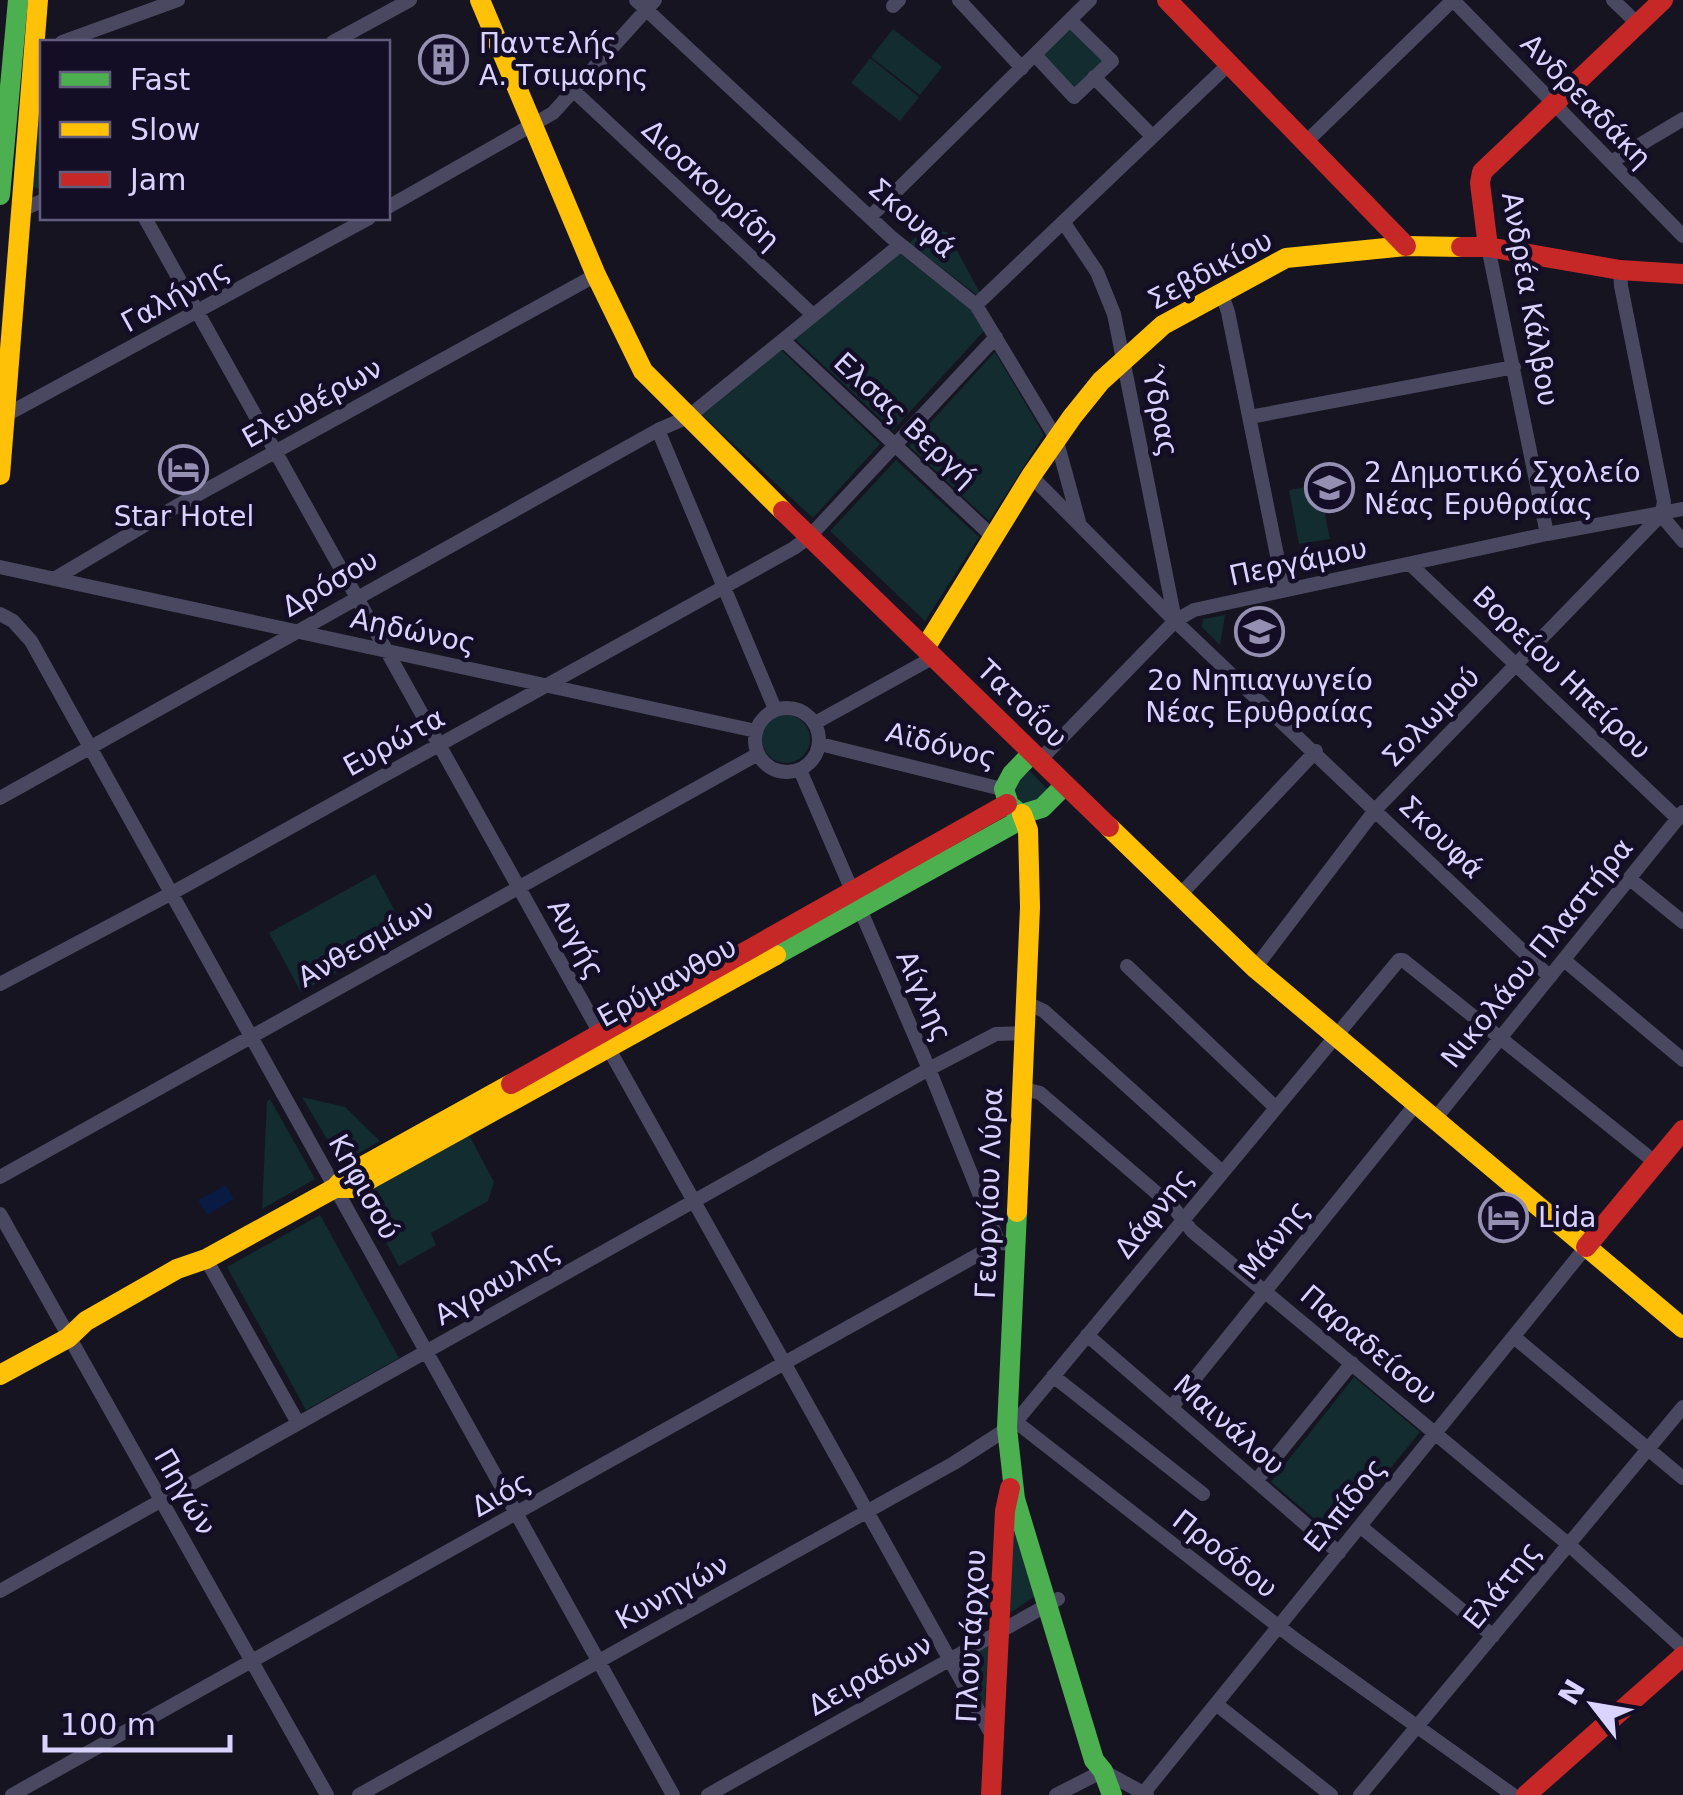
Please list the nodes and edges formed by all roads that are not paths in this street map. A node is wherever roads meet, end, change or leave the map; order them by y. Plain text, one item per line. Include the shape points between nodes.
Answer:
1 (18, 0) edge
2 (38, 0) edge
3 (178, 0) edge
4 (410, 0) edge
5 (480, 0) edge
6 (960, 0) edge
7 (1090, 0) edge
8 (1167, 0) edge
9 (1453, 0) edge
10 (1614, 0) edge
11 (1663, 0) edge
12 (646, 3) edge
13 (1070, 20) junction
14 (1638, 24) junction
15 (68, 40) edge
16 (337, 40) edge
17 (38, 46) edge
18 (1035, 56) junction
19 (1229, 64) junction
20 (1022, 68) junction
21 (1094, 78) junction
22 (574, 91) junction
23 (1555, 104) junction
24 (1683, 119) edge
25 (534, 126) junction
26 (1152, 136) junction
27 (1306, 142) junction
28 (1611, 162) junction
29 (0, 195) edge
30 (40, 202) edge
31 (390, 206) edge
32 (19, 211) junction
33 (1376, 213) junction
34 (870, 217) junction
35 (146, 220) edge
36 (365, 220) edge
37 (1064, 224) junction
38 (1683, 236) edge
39 (900, 245) junction
40 (1406, 246) junction
41 (1488, 247) junction
42 (1370, 249) junction
43 (1620, 270) junction
44 (1683, 274) edge
45 (596, 275) junction
46 (1221, 292) junction
47 (976, 305) junction
48 (197, 312) junction
49 (813, 315) junction
50 (996, 336) junction
51 (783, 340) junction
52 (1124, 357) junction
53 (1514, 367) junction
54 (4, 416) junction
55 (688, 417) junction
56 (1250, 417) junction
57 (658, 430) junction
58 (1056, 438) junction
59 (896, 446) junction
60 (276, 451) junction
61 (0, 475) edge
62 (1031, 476) junction
63 (1683, 509) edge
64 (1661, 515) junction
65 (1080, 526) junction
66 (1547, 534) junction
67 (993, 537) junction
68 (809, 538) junction
69 (1683, 541) edge
70 (1410, 564) junction
71 (0, 568) edge
72 (54, 579) junction
73 (722, 586) junction
74 (1284, 590) junction
75 (356, 596) junction
76 (0, 614) edge
77 (1175, 621) junction
78 (296, 632) junction
79 (385, 651) junction
80 (929, 652) junction
81 (1518, 664) junction
82 (546, 686) junction
83 (775, 710) junction
84 (815, 723) junction
85 (756, 731) junction
86 (820, 744) junction
87 (439, 746) junction
88 (89, 749) junction
89 (1316, 752) junction
90 (758, 754) junction
91 (1036, 756) junction
92 (800, 770) junction
93 (1065, 785) junction
94 (0, 798) edge
95 (1018, 804) junction
96 (1376, 810) junction
97 (1680, 816) edge
98 (1630, 878) junction
99 (518, 887) junction
100 (172, 894) junction
101 (1179, 896) junction
102 (855, 900) junction
103 (1683, 922) edge
104 (1564, 960) junction
105 (1127, 966) dead end
106 (1255, 968) junction
107 (1550, 978) junction
108 (0, 984) edge
109 (1026, 1002) junction
110 (1024, 1034) junction
111 (250, 1036) junction
112 (1334, 1037) junction
113 (1500, 1038) junction
114 (604, 1039) junction
115 (1683, 1060) edge
116 (929, 1069) junction
117 (1021, 1088) junction
118 (1416, 1104) junction
119 (1275, 1106) junction
120 (1434, 1120) junction
121 (1683, 1130) edge
122 (1656, 1163) junction
123 (1220, 1170) junction
124 (0, 1177) edge
125 (335, 1188) junction
126 (693, 1200) junction
127 (0, 1214) edge
128 (1182, 1219) junction
129 (1007, 1244) junction
130 (1586, 1247) junction
131 (206, 1259) junction
132 (1264, 1291) junction
133 (1683, 1328) edge
134 (1087, 1335) junction
135 (1514, 1337) junction
136 (68, 1338) junction
137 (427, 1352) junction
138 (784, 1362) junction
139 (1352, 1363) junction
140 (0, 1375) edge
141 (1054, 1376) junction
142 (1171, 1408) junction
143 (1683, 1408) edge
144 (298, 1423) junction
145 (1012, 1425) junction
146 (1436, 1433) junction
147 (1648, 1448) junction
148 (1683, 1478) edge
149 (1013, 1481) junction
150 (1256, 1481) junction
151 (1203, 1494) dead end
152 (161, 1501) junction
153 (867, 1511) junction
154 (517, 1514) junction
155 (1360, 1526) junction
156 (1568, 1544) junction
157 (1339, 1553) junction
158 (0, 1591) edge
159 (1052, 1602) junction
160 (1278, 1627) junction
161 (1000, 1631) junction
162 (1493, 1636) junction
163 (1683, 1652) edge
164 (950, 1659) junction
165 (599, 1661) junction
166 (252, 1662) junction
167 (1216, 1704) junction
168 (1418, 1725) junction
169 (994, 1738) junction
170 (1102, 1770) junction
171 (1144, 1794) edge
172 (12, 1795) edge
173 (326, 1795) edge
174 (358, 1795) edge
175 (673, 1795) edge
176 (708, 1795) edge
177 (991, 1795) edge
178 (1056, 1795) edge
179 (1112, 1795) edge
180 (1331, 1795) edge
181 (1360, 1795) edge
182 (1513, 1795) edge
183 (1526, 1795) edge

1 - 29 main road
2 - 17 main road
3 - 15 street
4 - 16 street
5 - 25 main road, Τατοΐου
6 - 20 street
7 - 13 street
8 - 19 main road
9 - 23 street, Ανδρεαδάκη
9 - 27 street
10 - 14 street
11 - 14 main road
12 - 22 street
12 - 34 street, Σκουφά
13 - 18 street
13 - 21 street via 1112,61
14 - 23 main road
17 - 32 main road
18 - 20 street
18 - 21 street via 1074,97
19 - 26 street
19 - 27 main road
20 - 34 street
21 - 26 street
22 - 25 street
22 - 49 street, Διοσκουρίδη
23 - 28 street, Ανδρεαδάκη
23 - 41 main road, Ανδρέα Κάλβου via 1482,172
24 - 28 street
25 - 31 street
25 - 45 main road, Τατοΐου
26 - 37 street
27 - 33 main road
28 - 38 street, Ανδρεαδάκη
30 - 32 street
32 - 54 main road
33 - 40 main road
33 - 42 main road
34 - 39 street, Σκουφά
35 - 48 street, Αυγής
36 - 48 street, Γαλήνης
37 - 47 street
37 - 52 street, Ύδρας via 1098,272
39 - 47 street, Σκουφά
39 - 49 street, Δρόσου
40 - 41 main road, Σεβδικίου
40 - 42 main road, Σεβδικίου
41 - 43 main road, Σεβδικίου
41 - 53 street, Ανδρέα Κάλβου
42 - 46 main road, Σεβδικίου via 1286,258
43 - 44 main road, Σεβδικίου
43 - 64 street via 1664,502
45 - 55 main road, Τατοΐου via 636,360
45 - 60 street, Ελευθέρων
46 - 52 main road, Σεβδικίου
46 - 56 street
47 - 50 street, Σκουφά
48 - 54 street, Γαλήνης
48 - 60 street, Αυγής
49 - 51 street, Δρόσου
50 - 58 street, Σκουφά
50 - 59 street, Ευρώτα
51 - 55 street, Δρόσου
51 - 59 street, Ελσας Βεργή
52 - 58 main road, Σεβδικίου
52 - 77 street, Ύδρας
53 - 56 street
53 - 66 street, Ανδρέα Κάλβου
54 - 61 main road
55 - 57 street, Δρόσου
55 - 68 main road, Τατοΐου
56 - 74 street
57 - 73 street
57 - 75 street, Δρόσου
58 - 62 main road, Σεβδικίου
58 - 65 street, Σκουφά
59 - 67 street, Ελσας Βεργή
59 - 68 street, Ευρώτα
60 - 72 street, Ελευθέρων
60 - 75 street, Αυγής
62 - 65 street, Σκουφά
62 - 67 main road, Σεβδικίου
63 - 64 street, Περγάμου
64 - 66 street, Περγάμου
64 - 69 street
64 - 81 street, Σολωμού
65 - 77 street, Σκουφά
66 - 70 street, Περγάμου
67 - 80 main road, Σεβδικίου
68 - 73 street, Ευρώτα
68 - 80 main road, Τατοΐου
70 - 74 street, Περγάμου
70 - 81 street, Βορείου Ηπείρου
71 - 72 street, Αηδώνος
72 - 78 street, Αηδώνος
73 - 82 street, Ευρώτα
73 - 83 street
74 - 77 street, Περγάμου via 1194,610
75 - 78 street, Δρόσου
75 - 79 street, Αυγής
76 - 88 street, Κηφισού via 24,630
77 - 89 street, Σκουφά
77 - 91 street, Περγάμου
78 - 79 street, Αηδώνος
78 - 88 street, Δρόσου
79 - 82 street, Αηδώνος
79 - 87 street, Αυγής
80 - 84 street
80 - 91 main road, Τατοΐου
81 - 96 street, Σολωμού
81 - 97 street, Βορείου Ηπείρου
82 - 85 street, Αηδώνος
82 - 87 street, Ευρώτα
83 - 84 street via 798,708
83 - 85 street
84 - 86 street
85 - 90 street
86 - 92 street
86 - 95 street, Αϊδόνος
87 - 99 street, Αυγής
87 - 100 street, Ευρώτα
88 - 94 street, Δρόσου
88 - 100 street, Κηφισού
89 - 96 street, Σκουφά
89 - 101 street
90 - 92 street via 776,770
90 - 99 street, Ανθεσμίων
91 - 93 main road, Τατοΐου
91 - 95 main road, Αϊδόνος via 1005,781
92 - 102 street, Αίγλης
93 - 95 main road, Ερύμανθου
93 - 101 main road, Τατοΐου
95 - 102 main road, Ερύμανθου
95 - 109 main road, Γεωργίου Λύρα via 1036,882
96 - 106 street, Σολωμού
96 - 107 street, Σκουφά
97 - 98 street, Νικολάου Πλαστήρα
98 - 103 street
98 - 104 street, Νικολάου Πλαστήρα
99 - 111 street, Ανθεσμίων
99 - 114 street, Αυγής
100 - 108 street, Ευρώτα
100 - 111 street, Κηφισού
101 - 106 main road, Τατοΐου
102 - 114 main road, Ερύμανθου
102 - 116 street, Αίγλης
104 - 107 street, Νικολάου Πλαστήρα
104 - 115 street
105 - 119 street
106 - 112 main road, Τατοΐου
107 - 113 street, Νικολάου Πλαστήρα
109 - 110 main road, Γεωργίου Λύρα
109 - 123 street
110 - 116 street, Αγραυλης via 996,1034
110 - 117 main road, Γεωργίου Λύρα
111 - 124 street, Ανθεσμίων
111 - 125 street, Κηφισού
112 - 113 street, Δάφνης via 1403,960
112 - 118 main road, Τατοΐου
112 - 119 street, Δάφνης
113 - 120 street, Νικολάου Πλαστήρα
113 - 122 street
114 - 125 main road, Ερύμανθου
114 - 126 street, Αυγής
116 - 126 street, Αγραυλης
116 - 129 street, Αίγλης
117 - 128 street, Παραδείσου via 1040,1094
117 - 129 main road, Γεωργίου Λύρα
118 - 120 main road, Τατοΐου
118 - 132 street, Μάνης
119 - 123 street, Δάφνης
120 - 130 main road, Τατοΐου
121 - 122 main road
122 - 130 main road
123 - 128 street, Δάφνης
125 - 131 main road, Ερύμανθου
125 - 137 street, Κηφισού
126 - 137 street, Αγραυλης
126 - 138 street, Αυγής
127 - 136 street, Πηγών
128 - 132 street, Παραδείσου
128 - 134 street, Δάφνης
129 - 138 street, Διός
129 - 145 main road, Γεωργίου Λύρα
130 - 133 main road, Τατοΐου
130 - 135 street, Ελπίδος
131 - 136 main road, Ερύμανθου via 86,1321
131 - 144 street
132 - 139 street, Παραδείσου
132 - 142 street, Μάνης
134 - 141 street, Δάφνης
134 - 142 street, Μαινάλου
135 - 146 street, Ελπίδος
135 - 147 street
136 - 140 main road, Ερύμανθου
136 - 152 street, Πηγών
137 - 144 street, Αγραυλης
137 - 154 street, Κηφισού
138 - 153 street, Αυγής
138 - 154 street, Διός
139 - 146 street, Παραδείσου
139 - 150 street
141 - 145 street, Δάφνης
141 - 151 street
142 - 150 street, Μαινάλου
143 - 147 street, Ελάτης
144 - 152 street, Αγραυλης
145 - 149 main road, Γεωργίου Λύρα
145 - 153 street, Κυνηγών
145 - 160 street, Προόδου
146 - 155 street, Ελπίδος
146 - 156 street, Παραδείσου
147 - 148 street
147 - 156 street, Ελάτης
149 - 159 main road, Γεωργίου Λύρα via 1028,1500
149 - 161 main road, Πλουτάρχου via 1005,1511
150 - 157 street, Μαινάλου
152 - 158 street, Αγραυλης
152 - 166 street, Πηγών
153 - 164 street, Αυγής
153 - 165 street, Κυνηγών
154 - 165 street, Κηφισού
154 - 166 street, Διός
155 - 157 street, Ελπίδος
155 - 162 street
156 - 162 street, Ελάτης
156 - 163 street, Παραδείσου
157 - 160 street, Ελπίδος
159 - 161 street, Δειραδων
159 - 170 main road, Γεωργίου Λύρα via 1106,1756
160 - 167 street, Ελπίδος
160 - 168 street, Προόδου
161 - 164 street, Δειραδων
161 - 169 main road, Πλουτάρχου
162 - 168 street, Ελάτης
163 - 183 main road
164 - 169 street, Αυγής
164 - 176 street, Δειραδων
165 - 174 street, Κυνηγών
165 - 175 street, Κηφισού
166 - 172 street, Διός
166 - 173 street, Πηγών
167 - 171 street, Ελπίδος
167 - 180 street
168 - 181 street, Ελάτης
168 - 182 street, Προόδου
169 - 177 main road, Πλουτάρχου
170 - 171 street
170 - 178 street
170 - 179 main road, Γεωργίου Λύρα

